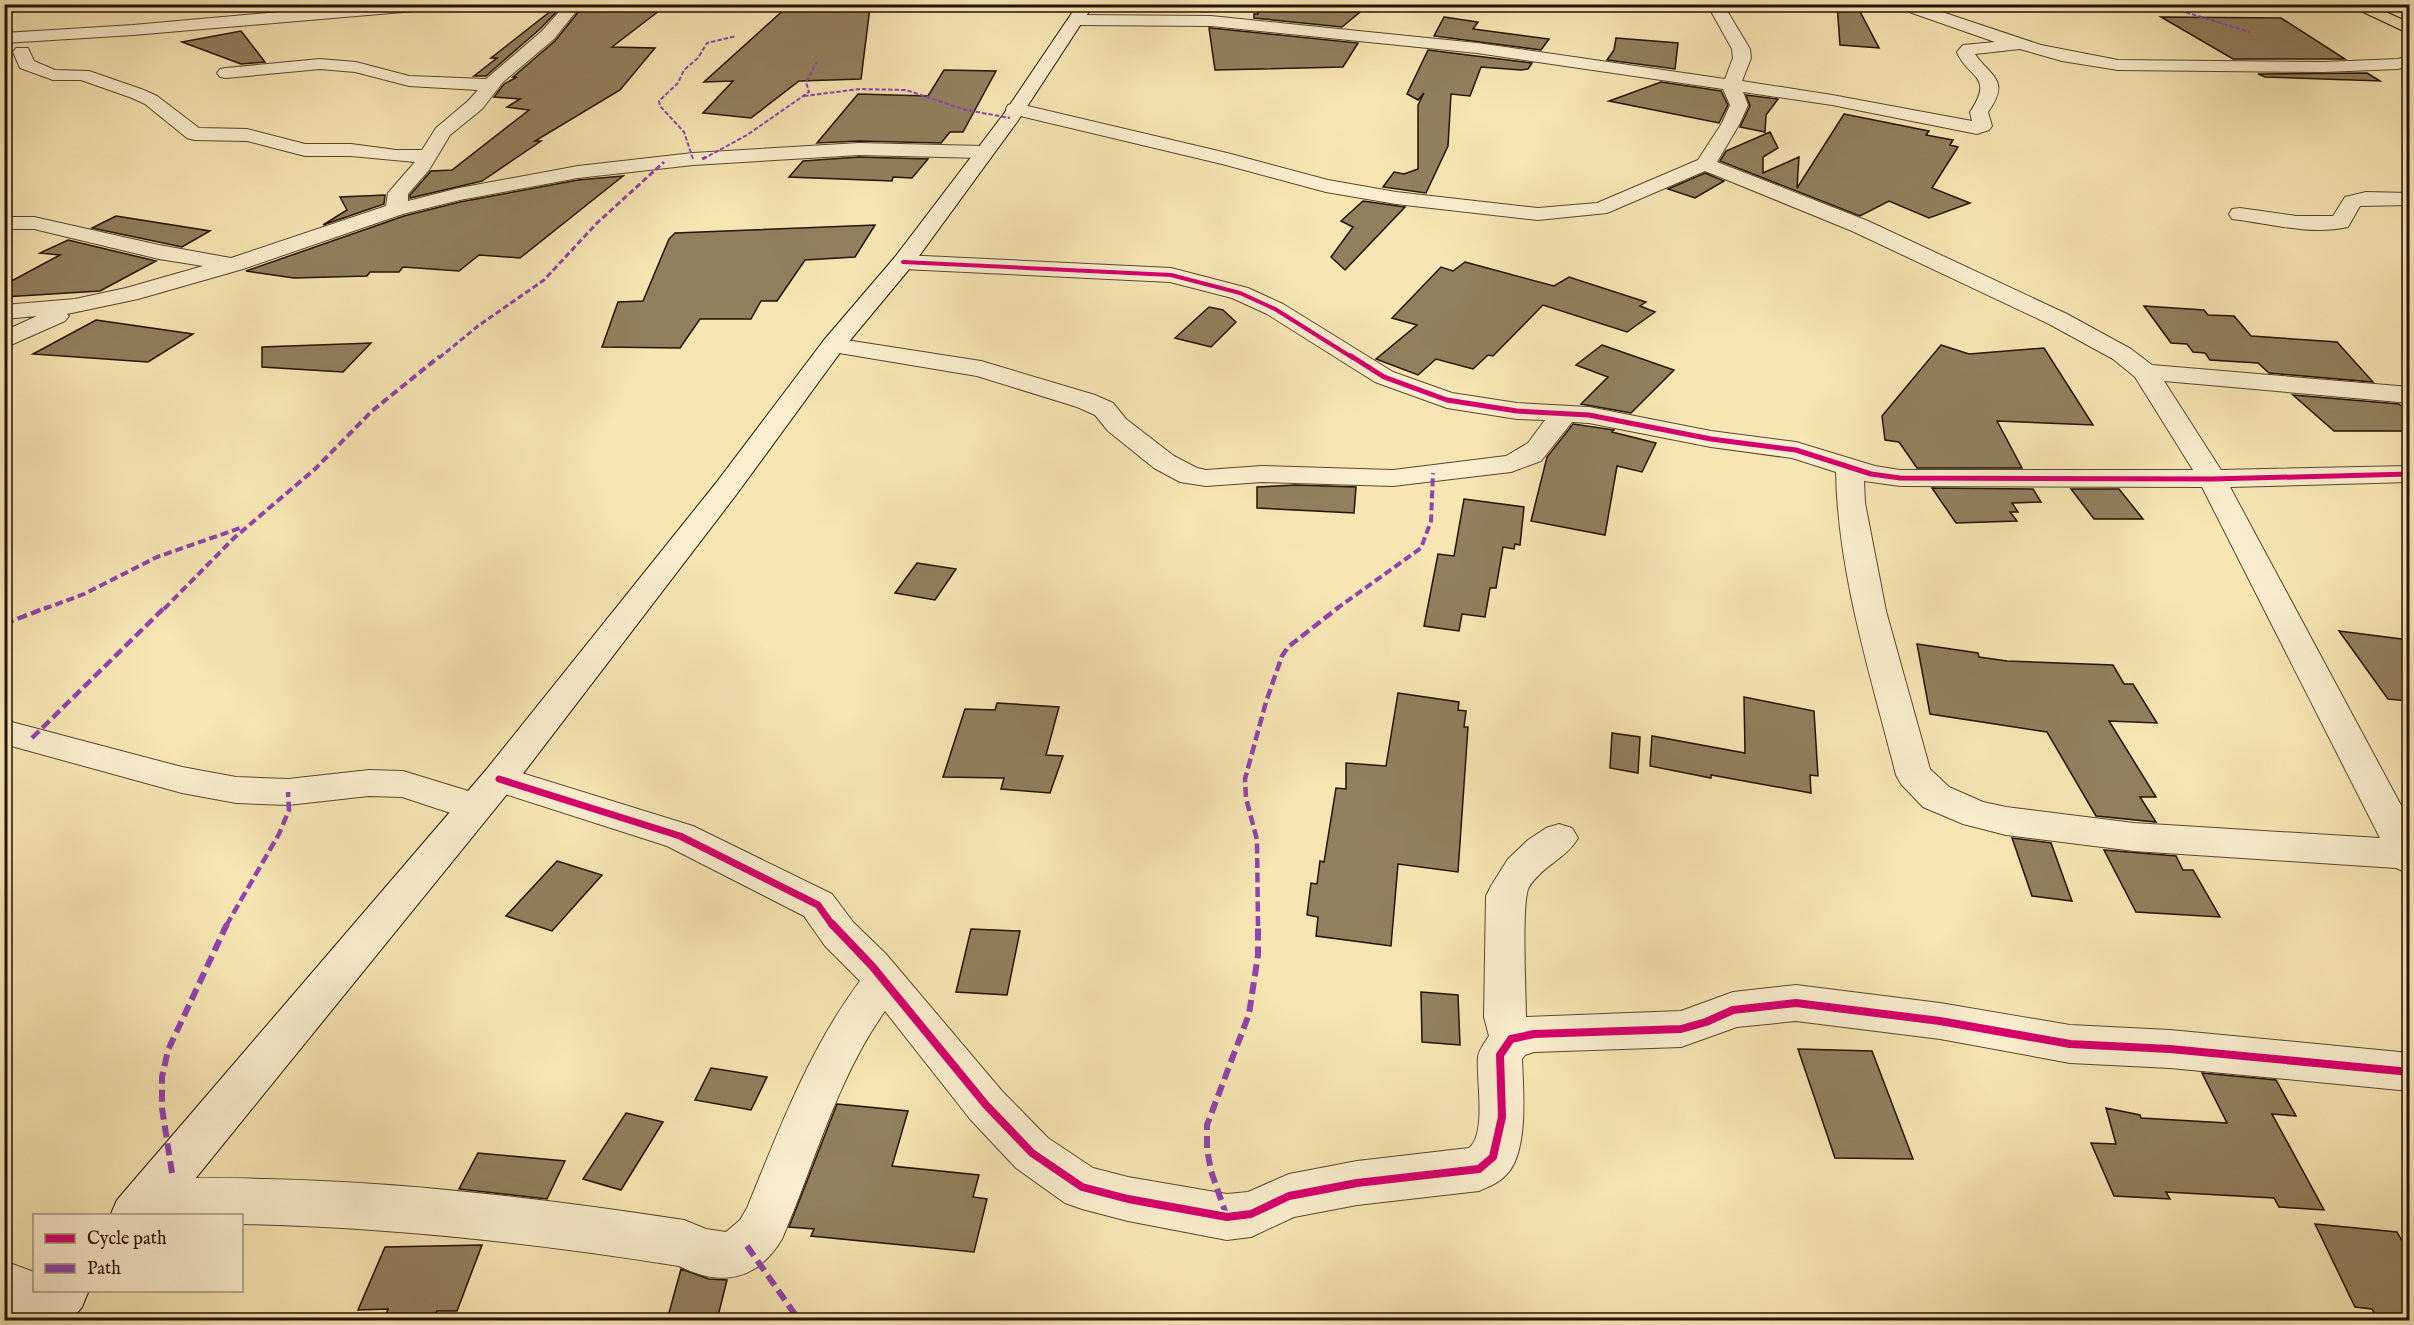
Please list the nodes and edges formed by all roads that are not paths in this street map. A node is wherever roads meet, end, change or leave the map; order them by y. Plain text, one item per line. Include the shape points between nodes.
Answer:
1 (438, 4) edge
2 (574, 4) edge
3 (1715, 4) edge
4 (1901, 4) edge
5 (2354, 4) edge
6 (176, 10) dead end
7 (1081, 12) edge
8 (202, 23) junction
9 (2409, 29) edge
10 (68, 34) junction
11 (4, 38) edge
12 (2017, 45) junction
13 (2409, 61) edge
14 (226, 73) dead end
15 (489, 86) junction
16 (1731, 86) junction
17 (1015, 109) junction
18 (983, 152) junction
19 (429, 156) junction
20 (1705, 164) junction
21 (2409, 199) edge
22 (396, 210) junction
23 (2240, 214) dead end
24 (4, 223) edge
25 (903, 262) junction
26 (235, 264) junction
27 (75, 306) junction
28 (4, 312) edge
29 (4, 341) edge
30 (833, 345) junction
31 (2145, 372) junction
32 (2409, 395) edge
33 (1566, 413) junction
34 (1850, 468) junction
35 (2409, 474) edge
36 (2212, 479) junction
37 (4, 732) edge
38 (487, 793) junction
39 (1559, 838) dead end
40 (2408, 856) edge
41 (884, 980) junction
42 (1511, 1039) junction
43 (2409, 1072) edge
44 (138, 1211) edge
45 (4, 1286) edge
46 (52, 1305) edge

1 - 8 street
2 - 15 street via 548,35
3 - 16 street via 1741,49 1742,58
4 - 12 street
5 - 9 highway
6 - 8 street via 199,17
7 - 16 street via 1383,37
7 - 17 street
8 - 10 street
10 - 11 street
10 - 19 street via 37,43 15,55 40,70 59,76 83,75 151,100 194,134 247,135 305,150
12 - 13 street via 2118,65 2334,66
12 - 16 street via 1966,52 1989,81 1990,96 1979,112 1983,126 1977,128 1876,107
14 - 15 street via 320,64 356,67 409,81
15 - 19 street via 475,105 443,132
16 - 20 street via 1738,105
17 - 18 street
17 - 20 street via 1326,186 1513,213 1600,209
18 - 22 street via 859,149 693,159 578,172
18 - 25 street
19 - 22 street via 398,193
20 - 31 street via 1860,226 2058,319 2122,354
21 - 23 street via 2352,201 2340,222 2296,222
22 - 26 street
24 - 26 street via 34,223 159,252
25 - 30 street
25 - 33 street via 1171,276 1204,282 1275,309 1384,377 1412,389 1447,400 1517,411
26 - 27 street
27 - 28 street
27 - 29 street
30 - 33 street via 981,369 1086,400 1104,409 1117,424 1179,472 1206,478 1262,474 1393,478 1511,464 1530,457 1540,448 1550,429
30 - 38 street
31 - 32 street
31 - 36 street
33 - 34 street via 1796,450
34 - 36 street via 1900,478
34 - 40 street via 1851,503 1876,634 1914,775 1936,797 1976,814 2006,821 2122,835
35 - 36 street
36 - 40 street
37 - 38 street via 182,780 236,790 288,792 369,783
38 - 41 street via 680,836 818,905 839,934
38 - 44 street
39 - 42 street via 1527,860 1506,896 1505,1017
41 - 42 street via 986,1105 1032,1153 1082,1187 1227,1217 1251,1214 1289,1196 1357,1183 1479,1169 1493,1157 1502,1117 1500,1055
41 - 44 street via 829,1068 765,1223 747,1246 728,1256 702,1252 684,1243 500,1216 231,1201
42 - 43 street via 1534,1034 1681,1029 1733,1010 1796,1003 1940,1021 2070,1044 2170,1049
45 - 46 street

